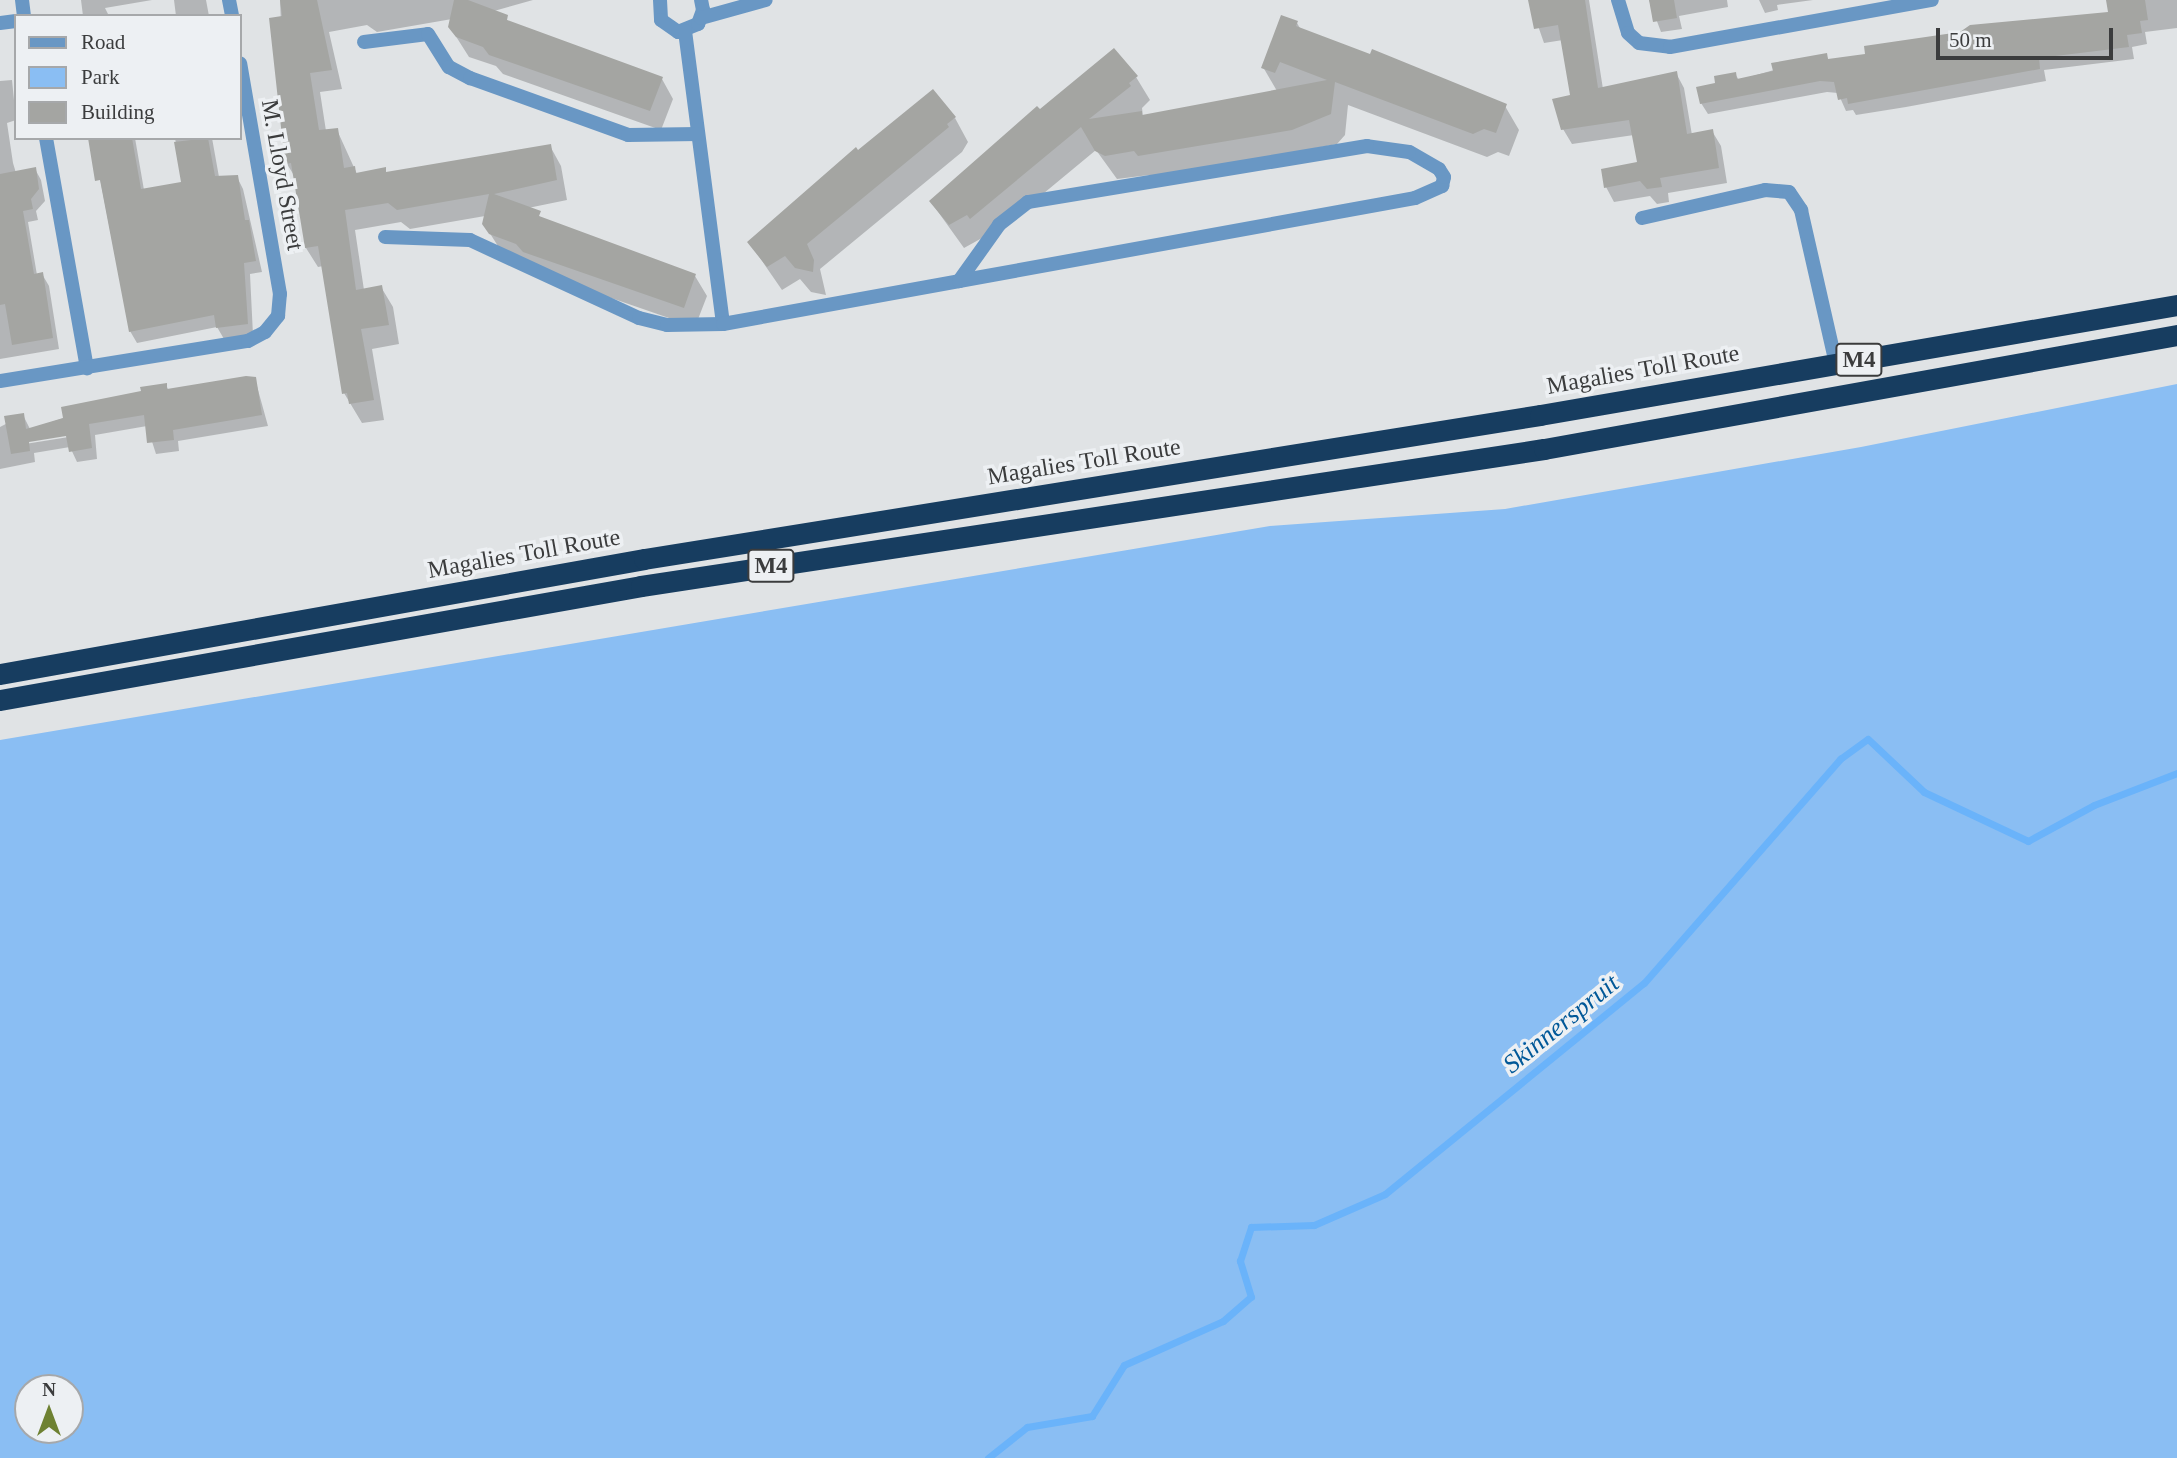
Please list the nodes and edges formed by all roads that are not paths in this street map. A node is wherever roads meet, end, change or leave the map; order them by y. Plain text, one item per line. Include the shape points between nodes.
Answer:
1 (660, 0) edge
2 (701, 0) edge
3 (766, 0) edge
4 (1618, 0) edge
5 (1932, 0) edge
6 (701, 18) junction
7 (685, 31) junction
8 (365, 42) dead end
9 (242, 75) edge
10 (698, 134) junction
11 (46, 140) edge
12 (1642, 218) dead end
13 (385, 237) dead end
14 (959, 281) junction
15 (2177, 305) edge
16 (723, 324) junction
17 (2177, 335) edge
18 (1836, 364) junction
19 (87, 368) junction
20 (0, 381) edge
21 (0, 674) edge
22 (0, 700) edge

1 - 7 street via 658,14 665,26
2 - 6 street
3 - 6 street
4 - 5 street via 1628,33 1639,43 1670,47
6 - 7 street
7 - 10 street
8 - 10 street via 428,34 449,66 470,78 628,135
9 - 19 street, M. Lloyd Street via 279,294 278,316 265,332 248,341
10 - 16 street
11 - 19 street
12 - 18 street via 1765,191 1788,192 1801,210
13 - 16 street via 470,240 639,318 667,325
14 - 14 street via 1415,198 1442,186 1444,177 1439,169 1409,152 1367,146 1028,202 999,225
14 - 16 street
15 - 18 highway, Magalies Toll Route / M4
17 - 22 highway, M4 via 1544,449 641,586
18 - 21 highway, Magalies Toll Route / M4 via 644,559
19 - 20 street

